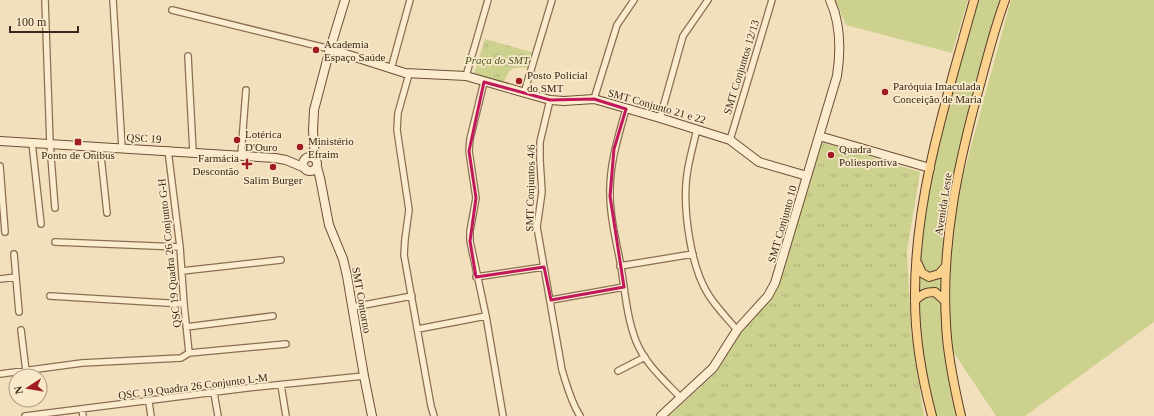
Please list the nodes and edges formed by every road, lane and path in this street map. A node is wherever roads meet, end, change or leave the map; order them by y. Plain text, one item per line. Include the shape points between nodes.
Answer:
1 (45, 0) edge
2 (113, 0) edge
3 (345, 0) edge
4 (410, 0) edge
5 (488, 0) edge
6 (552, 0) edge
7 (634, 0) edge
8 (708, 0) edge
9 (772, 0) edge
10 (830, 0) edge
11 (974, 0) edge
12 (1004, 1) edge
13 (172, 10) dead end
14 (330, 49) junction
15 (188, 56) dead end
16 (390, 69) junction
17 (410, 74) junction
18 (466, 76) junction
19 (484, 82) junction
20 (246, 90) dead end
21 (524, 93) junction
22 (594, 99) junction
23 (550, 100) junction
24 (626, 109) junction
25 (660, 118) junction
26 (697, 129) junction
27 (818, 136) junction
28 (730, 140) junction
29 (0, 141) edge
30 (32, 143) junction
31 (50, 144) junction
32 (100, 147) junction
33 (122, 148) junction
34 (168, 150) junction
35 (193, 152) junction
36 (241, 156) junction
37 (310, 158) junction
38 (286, 160) junction
39 (0, 166) edge
40 (930, 168) junction
41 (311, 169) junction
42 (807, 176) junction
43 (55, 208) dead end
44 (107, 213) dead end
45 (41, 224) dead end
46 (5, 232) dead end
47 (55, 242) dead end
48 (180, 248) junction
49 (14, 254) dead end
50 (693, 254) junction
51 (281, 260) dead end
52 (917, 261) junction
53 (544, 266) junction
54 (620, 266) junction
55 (946, 266) junction
56 (182, 271) junction
57 (16, 277) junction
58 (476, 277) junction
59 (0, 279) edge
60 (624, 287) junction
61 (50, 296) dead end
62 (412, 296) junction
63 (551, 300) junction
64 (915, 301) junction
65 (945, 301) junction
66 (184, 304) junction
67 (353, 307) junction
68 (19, 312) dead end
69 (273, 316) dead end
70 (486, 316) junction
71 (186, 327) junction
72 (418, 329) junction
73 (21, 330) dead end
74 (737, 330) junction
75 (286, 344) dead end
76 (189, 354) junction
77 (645, 357) junction
78 (26, 368) edge
79 (47, 368) edge
80 (618, 371) dead end
81 (364, 376) junction
82 (281, 385) junction
83 (214, 393) junction
84 (681, 398) junction
85 (149, 402) junction
86 (82, 409) junction
87 (25, 416) edge
88 (83, 416) edge
89 (151, 416) edge
90 (218, 416) edge
91 (286, 416) edge
92 (372, 416) edge
93 (434, 416) edge
94 (503, 416) edge
95 (580, 416) edge
96 (661, 416) edge
97 (932, 416) edge
98 (961, 416) edge

1 - 31 street
2 - 33 street
3 - 14 street
4 - 16 street
5 - 18 street
6 - 21 street
7 - 22 street via 617,25
8 - 25 street via 683,36
9 - 28 street, SMT Conjuntos 12/13
10 - 27 street, SMT Conjunto 10 via 837,20 840,56 837,76
11 - 40 main road, Avenida Leste
12 - 55 main road, Avenida Leste via 961,163 951,212
13 - 14 street
14 - 16 street, SMT Conjunto 21 e 22
14 - 37 street via 314,110 314,143
15 - 35 street
16 - 17 street, SMT Conjunto 21 e 22
17 - 18 street, SMT Conjunto 21 e 22
17 - 62 street via 398,113 397,130 409,210 404,255
18 - 19 street, SMT Conjunto 21 e 22
19 - 21 street, SMT Conjunto 21 e 22
19 - 58 street via 469,151 476,198 470,241
20 - 36 street
21 - 23 street, SMT Conjunto 21 e 22
22 - 23 street, SMT Conjunto 21 e 22
22 - 24 street, SMT Conjunto 21 e 22
23 - 53 street, SMT Conjuntos 4/6 via 540,142 542,192 537,227
24 - 25 street, SMT Conjunto 21 e 22
24 - 54 street via 614,149 610,196
25 - 26 street, SMT Conjunto 21 e 22
26 - 28 street, SMT Conjunto 21 e 22
26 - 50 street via 686,183 687,222
27 - 40 street
27 - 42 street, SMT Conjunto 10
28 - 42 street, SMT Conjunto 21 e 22 via 759,162
29 - 30 street, QSC 19
30 - 31 street, QSC 19
30 - 45 street
31 - 32 street, QSC 19
31 - 43 street
32 - 33 street, QSC 19
32 - 44 street
33 - 34 street, QSC 19
34 - 35 street, QSC 19
34 - 48 street, QSC 19 Quadra 26 Conjunto G-H
35 - 36 street, QSC 19
36 - 38 street, QSC 19
37 - 38 street, QSC 19
37 - 41 street via 303,164
37 - 41 street via 318,163
38 - 41 street, QSC 19
39 - 46 street
40 - 52 main road, Avenida Leste via 921,214
41 - 67 street, SMT Contorno via 322,191 329,225 345,266
42 - 74 street, SMT Conjunto 10 via 775,283 768,296
47 - 48 street
48 - 56 street, QSC 19 Quadra 26 Conjunto G-H
49 - 57 street
50 - 54 street
50 - 74 street via 700,280 708,294
51 - 56 street
52 - 55 main road via 922,273 930,277 939,274
52 - 64 main road, Avenida Leste
53 - 58 street
53 - 63 street, SMT Conjuntos 4/6
54 - 60 street
55 - 65 main road, Avenida Leste
56 - 66 street, QSC 19 Quadra 26 Conjunto G-H
57 - 59 street
57 - 68 street
58 - 70 street
60 - 63 street
60 - 77 street via 631,325
61 - 66 street
62 - 67 street
62 - 72 street
63 - 95 street, SMT Conjuntos 4/6 via 562,370
64 - 65 main road via 926,292 935,292
64 - 97 main road, Avenida Leste via 923,376
65 - 98 main road, Avenida Leste via 949,350
66 - 71 street, QSC 19 Quadra 26 Conjunto G-H
67 - 81 street, SMT Contorno
69 - 71 street
70 - 72 street
70 - 94 street
71 - 76 street, QSC 19 Quadra 26 Conjunto G-H
72 - 93 street
73 - 78 street
74 - 84 street, SMT Conjunto 10 via 713,368
75 - 76 street
76 - 79 street via 181,358 82,363
77 - 80 street
77 - 84 street
81 - 82 street, QSC 19 Quadra 26 Conjunto L-M
81 - 92 street, SMT Contorno
82 - 83 street, QSC 19 Quadra 26 Conjunto L-M
82 - 91 street
83 - 85 street, QSC 19 Quadra 26 Conjunto L-M
83 - 90 street
84 - 96 street, SMT Conjunto 10
85 - 86 street, QSC 19 Quadra 26 Conjunto L-M
85 - 89 street
86 - 87 street, QSC 19 Quadra 26 Conjunto L-M
86 - 88 street

